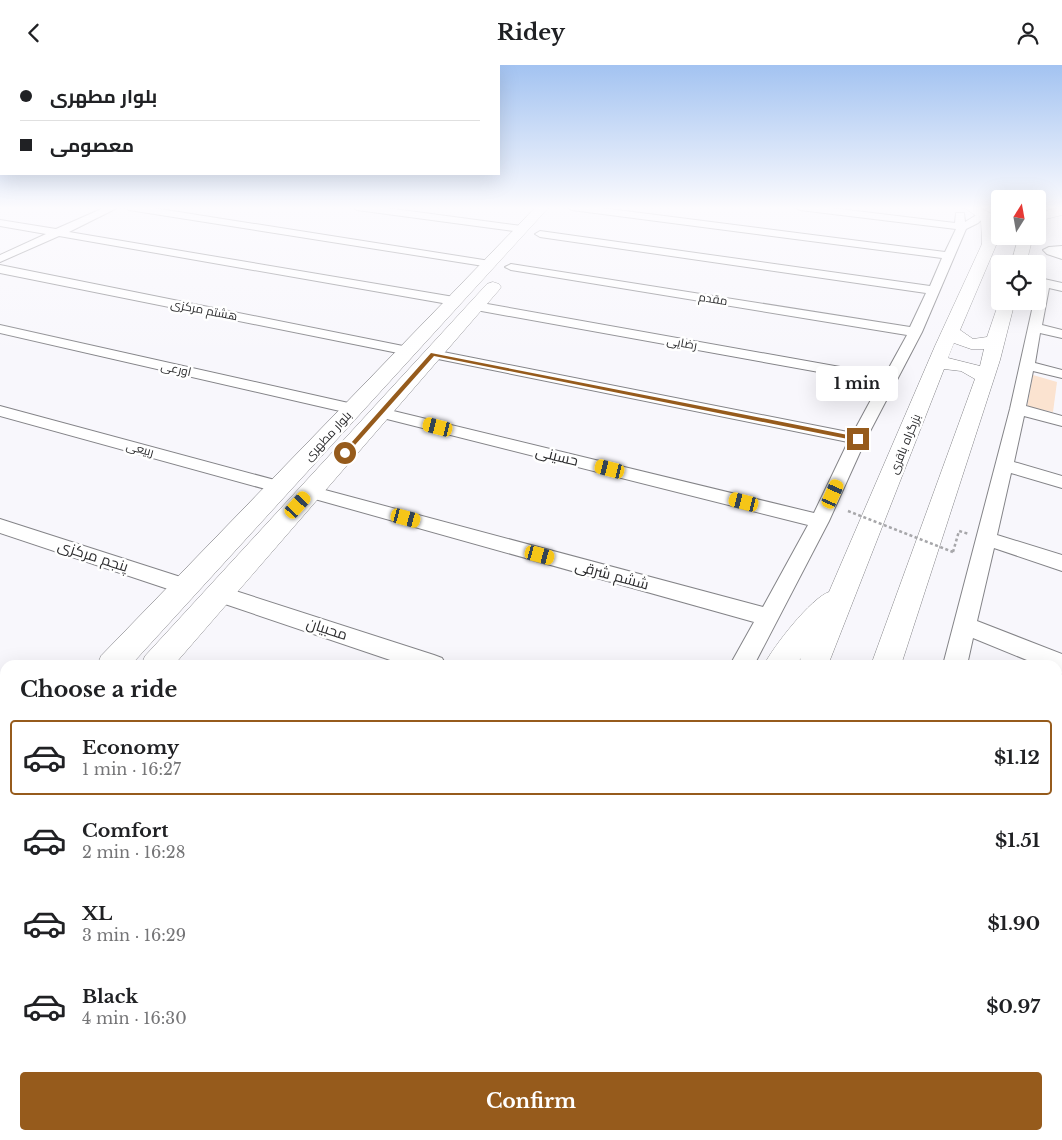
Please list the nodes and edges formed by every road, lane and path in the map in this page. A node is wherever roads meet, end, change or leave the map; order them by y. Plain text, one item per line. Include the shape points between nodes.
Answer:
1 (197, 257) edge
2 (452, 257) edge
3 (498, 257) edge
4 (517, 257) edge
5 (706, 257) edge
6 (948, 257) edge
7 (983, 257) edge
8 (490, 263) junction
9 (511, 267) junction
10 (0, 269) edge
11 (1062, 287) edge
12 (934, 290) junction
13 (454, 301) junction
14 (476, 306) junction
15 (1004, 310) edge
16 (1036, 323) junction
17 (1062, 323) edge
18 (0, 329) edge
19 (951, 331) junction
20 (915, 332) junction
21 (1062, 333) edge
22 (995, 339) junction
23 (408, 351) junction
24 (433, 354) junction
25 (937, 363) junction
26 (1026, 365) junction
27 (1062, 374) edge
28 (984, 377) junction
29 (888, 380) junction
30 (353, 409) junction
31 (1018, 409) junction
32 (0, 411) edge
33 (381, 413) junction
34 (1062, 421) edge
35 (858, 439) junction
36 (1004, 465) junction
37 (1062, 482) edge
38 (280, 487) junction
39 (310, 492) junction
40 (848, 511) dead end
41 (820, 521) junction
42 (0, 526) edge
43 (959, 531) dead end
44 (987, 539) junction
45 (1062, 563) edge
46 (186, 587) junction
47 (843, 589) junction
48 (220, 593) junction
49 (769, 617) junction
50 (965, 626) junction
51 (117, 660) edge
52 (160, 660) edge
53 (419, 660) edge
54 (745, 660) edge
55 (783, 660) edge
56 (815, 660) edge
57 (888, 660) edge
58 (956, 660) edge
59 (1054, 660) edge

1 - 13 street
2 - 8 street
3 - 8 main road, بلوار مطهری
4 - 9 main road, بلوار مطهری
5 - 12 street
6 - 12 street
7 - 19 main road, بزرگراه باقری
8 - 13 main road, بلوار مطهری
9 - 14 main road, بلوار مطهری
9 - 20 street, مقدم
10 - 23 street, هشتم مرکزی
11 - 16 street via 1044,283
12 - 20 street
13 - 23 main road, بلوار مطهری
14 - 24 main road, بلوار مطهری
14 - 29 street, رضایی
15 - 22 main road
16 - 17 street
16 - 21 street
16 - 26 street
18 - 30 street, اورعی
19 - 22 main road via 964,343 973,345
19 - 25 main road, بزرگراه باقری
20 - 29 street
22 - 28 main road
23 - 30 main road, بلوار مطهری
24 - 33 main road, بلوار مطهری
24 - 35 street
25 - 28 main road via 963,365
25 - 47 main road, بزرگراه باقری
26 - 27 street
26 - 31 street
28 - 57 main road
29 - 35 street
30 - 38 main road, بلوار مطهری
31 - 34 street
31 - 36 street
32 - 38 street, ربیعی
33 - 39 main road, بلوار مطهری
33 - 41 street, حسینی
35 - 41 street
36 - 37 street
36 - 44 street
38 - 46 main road, بلوار مطهری
39 - 48 main road, بلوار مطهری
39 - 49 street, ششم شرقی
40 - 43 path, bridge via 953,551
41 - 49 street
42 - 46 street, پنجم مرکزی
44 - 45 street
44 - 50 street
46 - 51 main road, بلوار مطهری
47 - 55 main road
47 - 56 main road, بزرگراه باقری
48 - 52 main road, بلوار مطهری
48 - 53 street, محبیان
49 - 54 street
50 - 58 street
50 - 59 street

